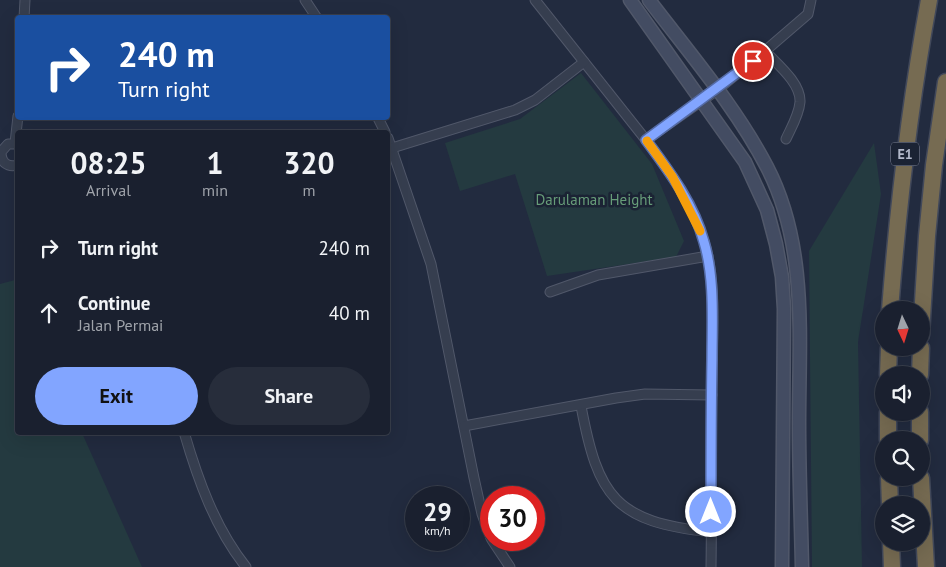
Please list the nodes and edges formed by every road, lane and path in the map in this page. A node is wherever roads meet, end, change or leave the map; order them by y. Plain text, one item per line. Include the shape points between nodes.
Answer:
1 (25, 0) edge
2 (305, 0) edge
3 (535, 0) edge
4 (630, 0) edge
5 (649, 0) edge
6 (811, 0) edge
7 (929, 0) edge
8 (24, 15) edge
9 (315, 15) edge
10 (765, 51) junction
11 (584, 62) junction
12 (946, 82) edge
13 (717, 90) junction
14 (701, 100) junction
15 (786, 139) dead end
16 (646, 140) junction
17 (15, 143) edge
18 (390, 143) edge
19 (392, 148) junction
20 (0, 152) edge
21 (15, 165) edge
22 (708, 256) junction
23 (550, 292) dead end
24 (891, 301) edge
25 (923, 301) edge
26 (712, 395) junction
27 (582, 406) junction
28 (464, 426) junction
29 (185, 435) edge
30 (921, 486) edge
31 (480, 505) edge
32 (711, 532) junction
33 (498, 551) edge
34 (891, 551) edge
35 (246, 567) edge
36 (510, 567) edge
37 (711, 567) edge
38 (782, 567) edge
39 (802, 567) edge
40 (892, 567) edge
41 (926, 567) edge

1 - 8 street
2 - 9 street
3 - 11 street
4 - 14 street
5 - 13 street
6 - 10 street via 808,14
7 - 24 highway, E1 via 901,182
10 - 13 street
10 - 15 street via 799,94 798,112
11 - 16 street
11 - 19 street via 520,108
12 - 25 highway, E1 via 934,165
13 - 14 street
13 - 39 street via 768,168 792,238 800,309
14 - 16 street
14 - 38 street via 745,162 767,210 782,278
16 - 22 street via 681,192 699,227
17 - 20 street via 5,146
18 - 19 street
19 - 28 street via 431,264
20 - 21 street via 3,162
22 - 23 street via 598,275
22 - 26 street
26 - 27 street via 645,394
26 - 32 street
27 - 28 street
27 - 32 street via 596,469 620,503 644,518 662,524
28 - 31 street
29 - 35 street via 204,494
30 - 41 highway
32 - 37 street
33 - 36 street
34 - 40 highway

